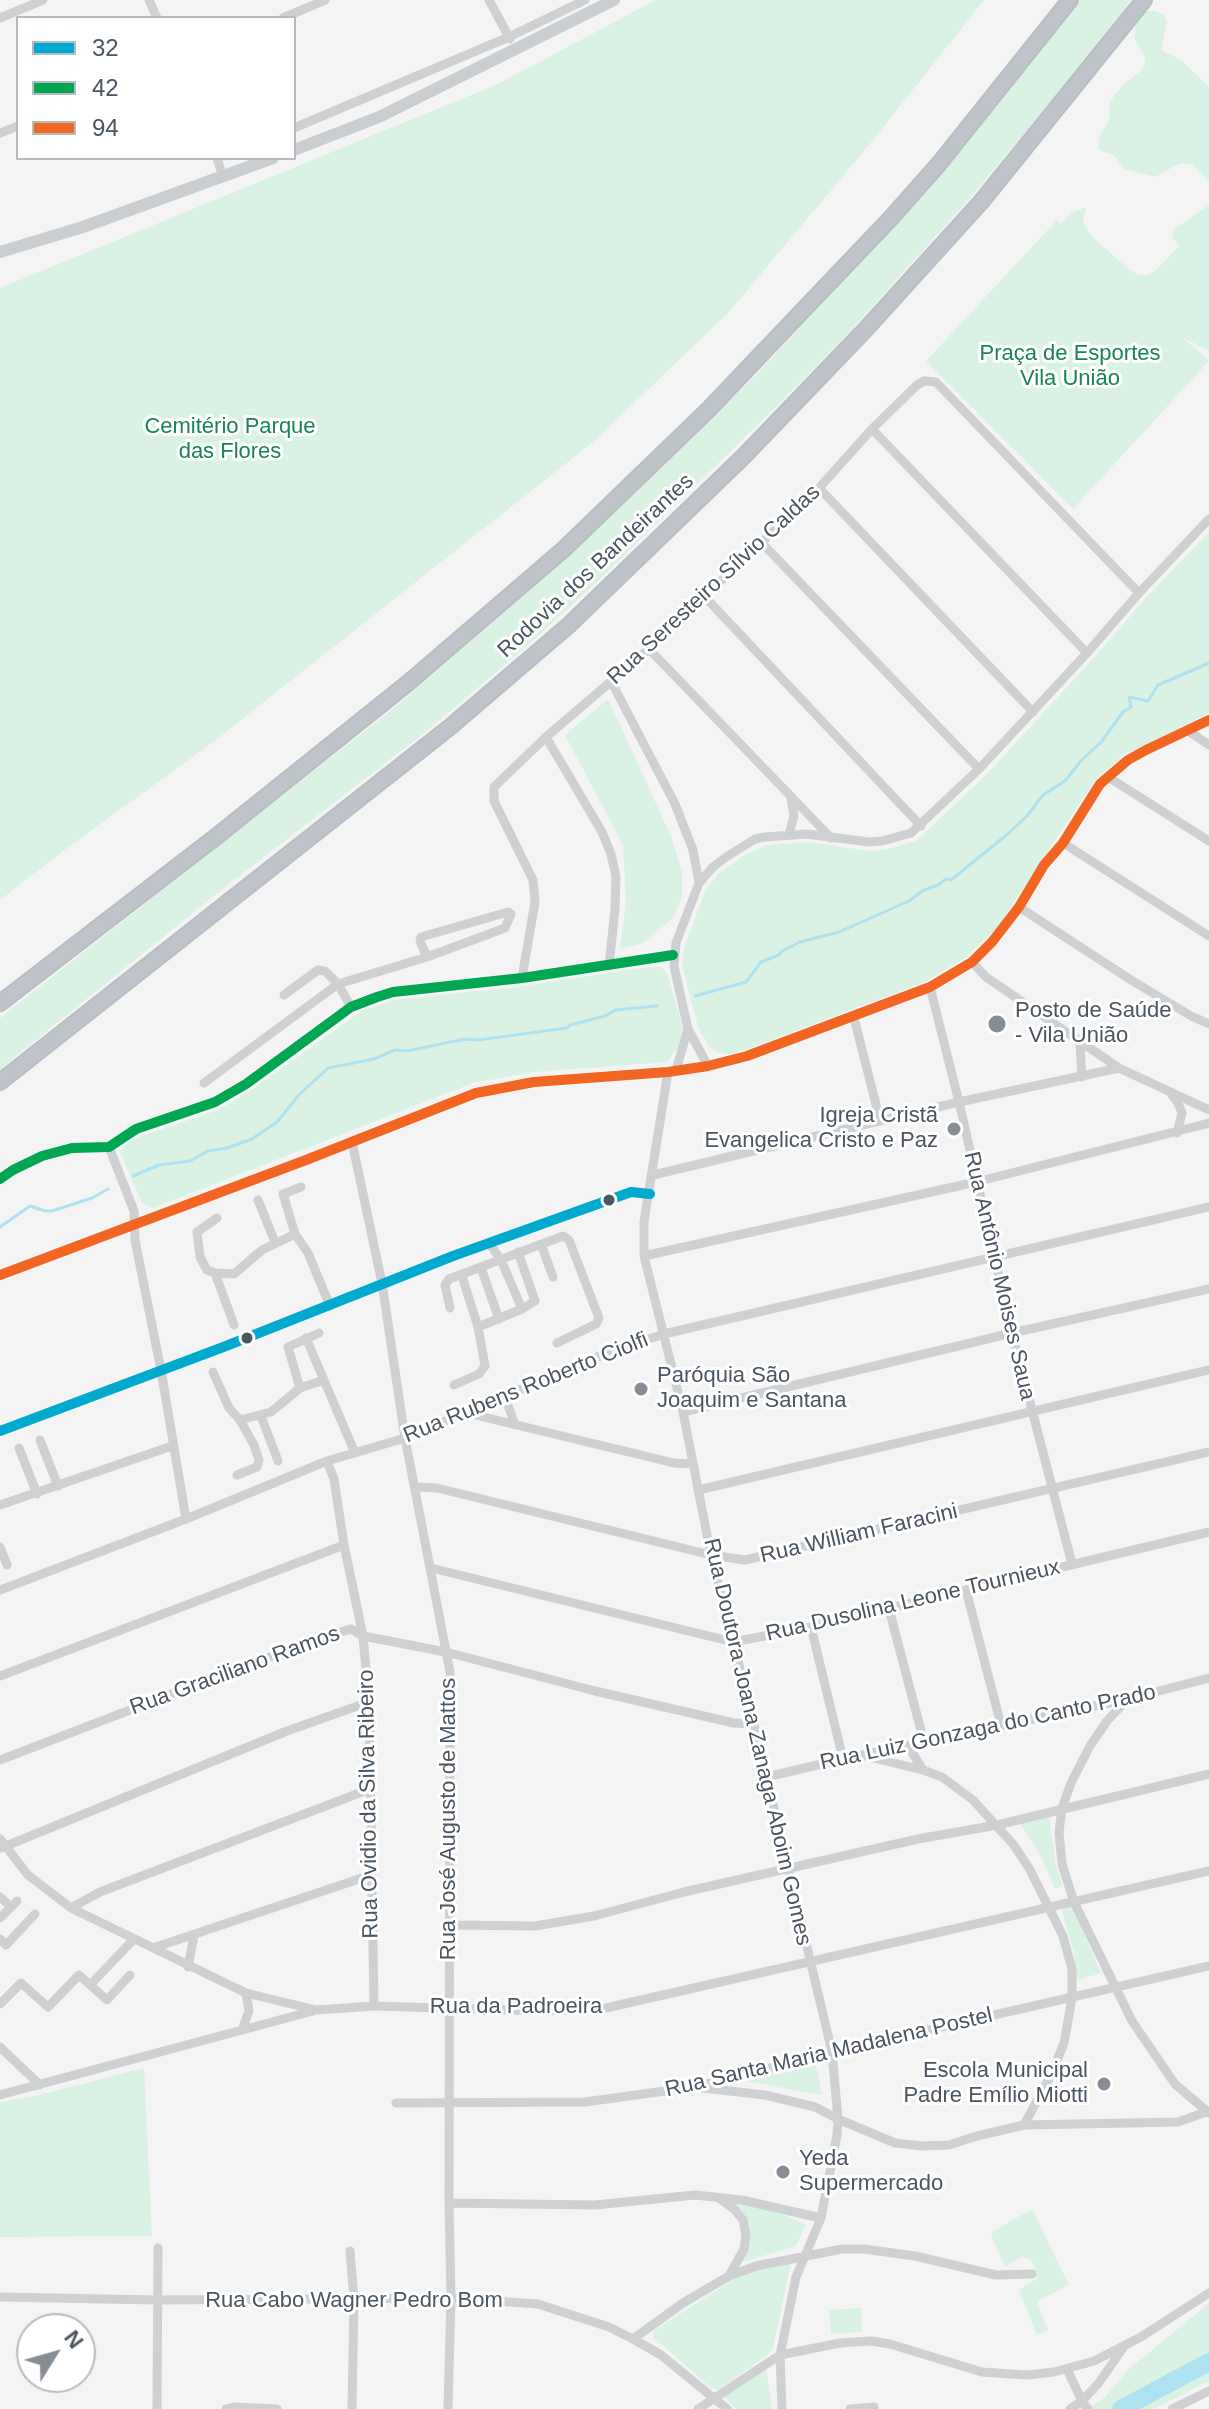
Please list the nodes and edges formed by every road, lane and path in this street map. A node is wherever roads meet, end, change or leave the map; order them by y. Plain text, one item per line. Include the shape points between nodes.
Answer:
1 (43, 0) edge
2 (325, 0) edge
3 (489, 0) edge
4 (585, 0) edge
5 (614, 0) edge
6 (1070, 0) edge
7 (1144, 0) edge
8 (288, 16) edge
9 (0, 18) edge
10 (509, 37) junction
11 (514, 51) junction
12 (296, 127) edge
13 (296, 149) edge
14 (220, 160) edge
15 (268, 160) edge
16 (223, 177) junction
17 (0, 252) edge
18 (872, 429) junction
19 (819, 488) junction
20 (1209, 519) edge
21 (761, 542) junction
22 (1139, 593) junction
23 (704, 596) junction
24 (649, 649) junction
25 (1087, 653) junction
26 (612, 683) junction
27 (1033, 712) junction
28 (1209, 720) edge
29 (1187, 730) junction
30 (546, 737) junction
31 (1209, 745) edge
32 (979, 769) junction
33 (1108, 777) junction
34 (790, 794) junction
35 (921, 826) junction
36 (789, 834) junction
37 (831, 838) junction
38 (1209, 841) edge
39 (1063, 843) junction
40 (699, 883) junction
41 (1019, 907) junction
42 (1209, 936) edge
43 (673, 955) junction
44 (427, 957) junction
45 (972, 962) junction
46 (609, 966) junction
47 (522, 978) junction
48 (338, 984) junction
49 (930, 987) junction
50 (284, 995) dead end
51 (0, 1003) edge
52 (351, 1007) junction
53 (854, 1018) junction
54 (1209, 1024) edge
55 (687, 1026) junction
56 (1080, 1043) junction
57 (708, 1066) junction
58 (1119, 1068) junction
59 (672, 1071) junction
60 (1082, 1077) junction
61 (0, 1082) edge
62 (204, 1083) dead end
63 (1170, 1093) junction
64 (959, 1102) junction
65 (1209, 1110) edge
66 (880, 1120) junction
67 (1209, 1123) edge
68 (1177, 1133) junction
69 (352, 1142) junction
70 (109, 1147) junction
71 (653, 1175) junction
72 (0, 1179) edge
73 (976, 1182) junction
74 (301, 1187) dead end
75 (650, 1194) junction
76 (258, 1200) dead end
77 (1209, 1207) edge
78 (217, 1218) dead end
79 (136, 1224) junction
80 (295, 1234) junction
81 (275, 1242) junction
82 (489, 1243) junction
83 (541, 1244) junction
84 (518, 1252) junction
85 (644, 1256) junction
86 (995, 1256) junction
87 (501, 1260) junction
88 (481, 1268) junction
89 (215, 1273) junction
90 (0, 1275) edge
91 (462, 1276) junction
92 (553, 1277) dead end
93 (382, 1283) junction
94 (1209, 1289) edge
95 (330, 1306) junction
96 (450, 1308) dead end
97 (522, 1309) junction
98 (499, 1319) junction
99 (234, 1325) dead end
100 (478, 1327) junction
101 (319, 1333) dead end
102 (1012, 1333) junction
103 (664, 1334) junction
104 (306, 1338) junction
105 (557, 1343) dead end
106 (161, 1370) junction
107 (1209, 1370) edge
108 (213, 1372) dead end
109 (324, 1380) junction
110 (454, 1385) dead end
111 (300, 1388) junction
112 (505, 1397) junction
113 (683, 1412) junction
114 (1032, 1412) junction
115 (467, 1413) junction
116 (261, 1416) junction
117 (240, 1420) junction
118 (515, 1425) junction
119 (0, 1431) edge
120 (405, 1438) junction
121 (40, 1440) dead end
122 (172, 1446) junction
123 (19, 1448) dead end
124 (1209, 1452) edge
125 (355, 1453) junction
126 (278, 1461) dead end
127 (327, 1461) junction
128 (693, 1464) junction
129 (237, 1475) dead end
130 (58, 1486) junction
131 (415, 1487) junction
132 (698, 1490) junction
133 (1051, 1490) junction
134 (37, 1494) junction
135 (0, 1505) edge
136 (186, 1519) junction
137 (1209, 1532) edge
138 (344, 1545) junction
139 (0, 1547) edge
140 (711, 1555) junction
141 (1072, 1564) junction
142 (7, 1565) dead end
143 (431, 1568) junction
144 (0, 1590) edge
145 (966, 1590) junction
146 (889, 1609) junction
147 (811, 1627) junction
148 (363, 1636) junction
149 (733, 1642) junction
150 (446, 1652) junction
151 (0, 1676) edge
152 (1209, 1678) edge
153 (1128, 1699) junction
154 (369, 1702) junction
155 (754, 1724) junction
156 (1001, 1725) junction
157 (924, 1742) junction
158 (908, 1746) junction
159 (861, 1755) junction
160 (843, 1759) junction
161 (0, 1760) edge
162 (923, 1770) junction
163 (1209, 1774) edge
164 (766, 1777) junction
165 (370, 1789) junction
166 (1062, 1808) junction
167 (997, 1825) junction
168 (2, 1844) edge
169 (787, 1870) junction
170 (1209, 1871) edge
171 (371, 1875) junction
172 (0, 1897) edge
173 (1074, 1902) junction
174 (71, 1908) junction
175 (1049, 1908) junction
176 (35, 1914) dead end
177 (0, 1918) edge
178 (451, 1925) junction
179 (194, 1936) junction
180 (0, 1939) edge
181 (134, 1939) junction
182 (153, 1948) junction
183 (810, 1963) junction
184 (1209, 1966) edge
185 (188, 1967) junction
186 (130, 1975) dead end
187 (90, 1985) junction
188 (1115, 1987) junction
189 (246, 1993) junction
190 (1072, 1998) junction
191 (0, 2004) edge
192 (374, 2006) junction
193 (449, 2009) junction
194 (316, 2010) junction
195 (242, 2030) junction
196 (0, 2047) edge
197 (832, 2052) junction
198 (40, 2085) junction
199 (694, 2087) junction
200 (0, 2095) edge
201 (396, 2103) dead end
202 (449, 2103) junction
203 (1208, 2112) edge
204 (838, 2119) junction
205 (1024, 2125) junction
206 (716, 2196) junction
207 (449, 2203) junction
208 (821, 2218) junction
209 (158, 2248) dead end
210 (350, 2251) dead end
211 (804, 2256) junction
212 (1032, 2274) dead end
213 (729, 2276) junction
214 (1209, 2293) edge
215 (0, 2297) edge
216 (451, 2298) junction
217 (158, 2300) junction
218 (354, 2300) junction
219 (633, 2339) junction
220 (1125, 2345) junction
221 (780, 2355) junction
222 (1067, 2369) junction
223 (1209, 2391) edge
224 (714, 2398) junction
225 (1085, 2405) edge
226 (874, 2407) edge
227 (157, 2409) edge
228 (226, 2409) edge
229 (259, 2409) edge
230 (277, 2409) edge
231 (352, 2409) edge
232 (448, 2409) edge
233 (698, 2409) edge
234 (727, 2409) edge
235 (782, 2409) edge
236 (850, 2409) edge
237 (1070, 2409) edge
238 (1172, 2409) edge

1 - 9 street
2 - 8 street
3 - 10 street
4 - 10 street
5 - 11 main road
6 - 51 highway, Rodovia dos Bandeirantes via 890,219 751,367 564,549 408,683
7 - 61 highway, Rodovia dos Bandeirantes via 981,202 865,330 569,625 450,727
10 - 11 street
10 - 12 street
11 - 13 main road via 379,117
14 - 16 street
15 - 16 main road
16 - 17 main road
18 - 19 street, Rua Seresteiro Sílvio Caldas
18 - 22 street, Rua Seresteiro Sílvio Caldas via 917,385 936,382
18 - 25 street
19 - 21 street, Rua Seresteiro Sílvio Caldas
19 - 27 street
20 - 22 street
21 - 23 street, Rua Seresteiro Sílvio Caldas
21 - 32 street
22 - 25 street
23 - 24 street, Rua Seresteiro Sílvio Caldas
23 - 35 street
24 - 26 street, Rua Seresteiro Sílvio Caldas
24 - 34 street
25 - 27 street
26 - 30 street, Rua Seresteiro Sílvio Caldas
26 - 40 street via 675,804
27 - 32 street
28 - 29 street
29 - 31 street
29 - 33 street via 1128,760
30 - 46 street via 611,854 616,876
30 - 47 street, Rua Seresteiro Sílvio Caldas via 494,787 494,801 533,880 535,902
32 - 35 street
33 - 38 street
33 - 39 street
34 - 36 street via 794,816
34 - 37 street
35 - 37 street via 882,841
36 - 37 street
36 - 40 street via 755,839
39 - 41 street
39 - 42 street
40 - 43 street
41 - 45 street
41 - 54 street
43 - 46 street
43 - 55 street
44 - 44 street via 505,928 511,914 421,937
44 - 48 street
45 - 49 street
45 - 56 street
46 - 47 street
47 - 52 street via 393,992
48 - 50 street via 318,970
48 - 52 street
48 - 62 street
49 - 53 street
49 - 64 street, Rua Antônio Moises Saua
52 - 70 street via 215,1102 136,1129
53 - 57 street
53 - 66 street
55 - 57 street
55 - 59 street, Rua Doutora Joana Zanaga Aboim Gomes
56 - 58 street
56 - 60 street
57 - 59 street
58 - 60 street
58 - 63 street
59 - 69 street via 503,1087
59 - 71 street, Rua Doutora Joana Zanaga Aboim Gomes
60 - 64 street
63 - 65 street
63 - 68 street via 1182,1113
64 - 66 street
64 - 73 street, Rua Antônio Moises Saua
66 - 71 street
67 - 68 street
68 - 73 street
69 - 79 street
69 - 93 street, Rua José Augusto de Mattos
70 - 72 street via 42,1156
70 - 79 street
71 - 75 street, Rua Doutora Joana Zanaga Aboim Gomes
73 - 85 street
73 - 86 street, Rua Antônio Moises Saua
74 - 80 street via 283,1194
75 - 82 street via 631,1192
75 - 85 street, Rua Doutora Joana Zanaga Aboim Gomes
76 - 81 street
77 - 86 street, Rua Rubens Roberto Ciolfi
78 - 89 street via 197,1232 200,1257
79 - 90 street
79 - 106 street
80 - 81 street
80 - 95 street
81 - 89 street via 234,1274
82 - 87 street
82 - 93 street
83 - 84 street
83 - 92 street
83 - 105 street via 567,1237 599,1318
84 - 87 street
84 - 97 street via 535,1301
85 - 103 street, Rua Doutora Joana Zanaga Aboim Gomes
86 - 102 street, Rua Antônio Moises Saua
86 - 103 street, Rua Rubens Roberto Ciolfi
87 - 88 street
87 - 97 street
88 - 91 street
88 - 98 street
89 - 99 street
91 - 96 street via 446,1282
91 - 100 street
93 - 95 street
93 - 120 street, Rua José Augusto de Mattos
94 - 102 street
95 - 106 street
97 - 98 street
98 - 100 street
100 - 110 street via 485,1366
101 - 104 street
102 - 113 street
102 - 114 street, Rua Antônio Moises Saua
103 - 112 street, Rua Rubens Roberto Ciolfi
103 - 113 street, Rua Doutora Joana Zanaga Aboim Gomes
104 - 109 street
104 - 111 street via 288,1347
106 - 119 street
106 - 122 street
107 - 114 street
108 - 117 street
109 - 111 street
109 - 125 street
111 - 116 street
112 - 115 street, Rua Rubens Roberto Ciolfi
112 - 118 street
113 - 128 street, Rua Doutora Joana Zanaga Aboim Gomes
114 - 132 street
114 - 133 street, Rua Antônio Moises Saua
115 - 118 street
115 - 120 street, Rua Rubens Roberto Ciolfi
116 - 117 street
116 - 126 street
117 - 129 street via 259,1460 257,1467
118 - 128 street
120 - 125 street, Rua Rubens Roberto Ciolfi
120 - 131 street, Rua José Augusto de Mattos
121 - 130 street
122 - 130 street
122 - 136 street
123 - 134 street
124 - 133 street, Rua William Faracini
125 - 127 street, Rua Rubens Roberto Ciolfi
127 - 136 street, Rua Rubens Roberto Ciolfi
127 - 138 street, Rua Ovidio da Silva Ribeiro
128 - 132 street, Rua Doutora Joana Zanaga Aboim Gomes
130 - 134 street
131 - 140 street, Rua William Faracini
131 - 143 street, Rua José Augusto de Mattos
132 - 140 street, Rua Doutora Joana Zanaga Aboim Gomes
133 - 140 street, Rua William Faracini via 745,1560
133 - 141 street, Rua Antônio Moises Saua
134 - 135 street
136 - 144 street, Rua Rubens Roberto Ciolfi
137 - 141 street, Rua Dusolina Leone Tournieux
138 - 148 street, Rua Ovidio da Silva Ribeiro
138 - 151 street
139 - 142 street
140 - 149 street, Rua Doutora Joana Zanaga Aboim Gomes
141 - 145 street, Rua Dusolina Leone Tournieux
143 - 149 street, Rua Dusolina Leone Tournieux
143 - 150 street, Rua José Augusto de Mattos
145 - 146 street, Rua Dusolina Leone Tournieux
145 - 156 street
146 - 147 street, Rua Dusolina Leone Tournieux
146 - 157 street
147 - 149 street, Rua Dusolina Leone Tournieux
147 - 160 street
148 - 150 street, Rua Graciliano Ramos
148 - 154 street, Rua Ovidio da Silva Ribeiro
148 - 161 street, Rua Graciliano Ramos via 351,1629 327,1636
149 - 155 street, Rua Doutora Joana Zanaga Aboim Gomes
150 - 155 street, Rua Graciliano Ramos via 595,1691
150 - 178 street, Rua José Augusto de Mattos
152 - 153 street, Rua Luiz Gonzaga do Canto Prado
153 - 156 street, Rua Luiz Gonzaga do Canto Prado
153 - 166 street via 1090,1746
154 - 165 street, Rua Ovidio da Silva Ribeiro
154 - 168 street
155 - 164 street, Rua Doutora Joana Zanaga Aboim Gomes
156 - 157 street, Rua Luiz Gonzaga do Canto Prado
157 - 158 street, Rua Luiz Gonzaga do Canto Prado
158 - 159 street, Rua Luiz Gonzaga do Canto Prado
158 - 162 street
159 - 160 street, Rua Luiz Gonzaga do Canto Prado
159 - 162 street
160 - 164 street, Rua Luiz Gonzaga do Canto Prado
162 - 167 street via 958,1787
163 - 166 street
164 - 169 street, Rua Doutora Joana Zanaga Aboim Gomes
165 - 171 street, Rua Ovidio da Silva Ribeiro
165 - 174 street via 100,1892
166 - 167 street
166 - 173 street via 1062,1864
167 - 169 street
167 - 175 street via 1029,1868
168 - 174 street, Rua da Padroeira via 28,1875
169 - 178 street via 560,1922
169 - 183 street, Rua Doutora Joana Zanaga Aboim Gomes
170 - 173 street, Rua da Padroeira
171 - 179 street
171 - 192 street, Rua Ovidio da Silva Ribeiro
172 - 177 street via 14,1904
173 - 175 street, Rua da Padroeira
173 - 188 street
174 - 181 street, Rua da Padroeira
175 - 183 street, Rua da Padroeira
175 - 190 street via 1072,1969
176 - 180 street via 6,1945
178 - 193 street, Rua José Augusto de Mattos
179 - 182 street
179 - 185 street
181 - 182 street, Rua da Padroeira
181 - 187 street
182 - 185 street, Rua da Padroeira
183 - 193 street, Rua da Padroeira via 606,2008
183 - 197 street, Rua Doutora Joana Zanaga Aboim Gomes
184 - 188 street, Rua Santa Maria Madalena Postel
185 - 189 street, Rua da Padroeira
186 - 187 street via 107,2000
187 - 191 street via 79,1975 48,2007 21,1983
188 - 190 street, Rua Santa Maria Madalena Postel
188 - 203 street via 1175,2084
189 - 194 street, Rua da Padroeira
189 - 195 street via 249,2011
190 - 197 street, Rua Santa Maria Madalena Postel
190 - 205 street via 1064,2043
192 - 193 street, Rua da Padroeira
192 - 194 street, Rua da Padroeira
193 - 202 street, Rua José Augusto de Mattos
194 - 195 street
195 - 198 street
196 - 198 street
197 - 199 street, Rua Santa Maria Madalena Postel
197 - 204 street, Rua Doutora Joana Zanaga Aboim Gomes
198 - 200 street
199 - 202 street, Rua Santa Maria Madalena Postel via 585,2102
199 - 204 street via 789,2100
201 - 202 street, Rua Santa Maria Madalena Postel
202 - 207 street, Rua José Augusto de Mattos
203 - 205 street via 1178,2122
204 - 205 street via 895,2143 922,2146 949,2145
204 - 208 street, Rua Doutora Joana Zanaga Aboim Gomes
206 - 207 street via 595,2205
206 - 208 street
206 - 213 street via 743,2220 746,2235
207 - 216 street, Rua José Augusto de Mattos
208 - 211 street, Rua Doutora Joana Zanaga Aboim Gomes
209 - 217 street
210 - 218 street
211 - 212 street via 864,2249 996,2275
211 - 213 street
211 - 221 street, Rua Doutora Joana Zanaga Aboim Gomes
213 - 219 street
214 - 220 street
215 - 217 street, Rua Cabo Wagner Pedro Bom
216 - 218 street, Rua Cabo Wagner Pedro Bom
216 - 219 street, Rua Cabo Wagner Pedro Bom via 538,2304
216 - 232 street, Rua José Augusto de Mattos
217 - 218 street, Rua Cabo Wagner Pedro Bom
217 - 227 street
218 - 231 street
219 - 224 street, Rua Cabo Wagner Pedro Bom
220 - 222 street
220 - 225 street
221 - 222 street via 871,2341 982,2372 1027,2375
221 - 224 street
221 - 235 street, Rua Doutora Joana Zanaga Aboim Gomes
222 - 225 street
223 - 238 street
224 - 233 street
224 - 234 street, Rua Cabo Wagner Pedro Bom
225 - 237 street
226 - 236 street
228 - 229 street
229 - 230 street

